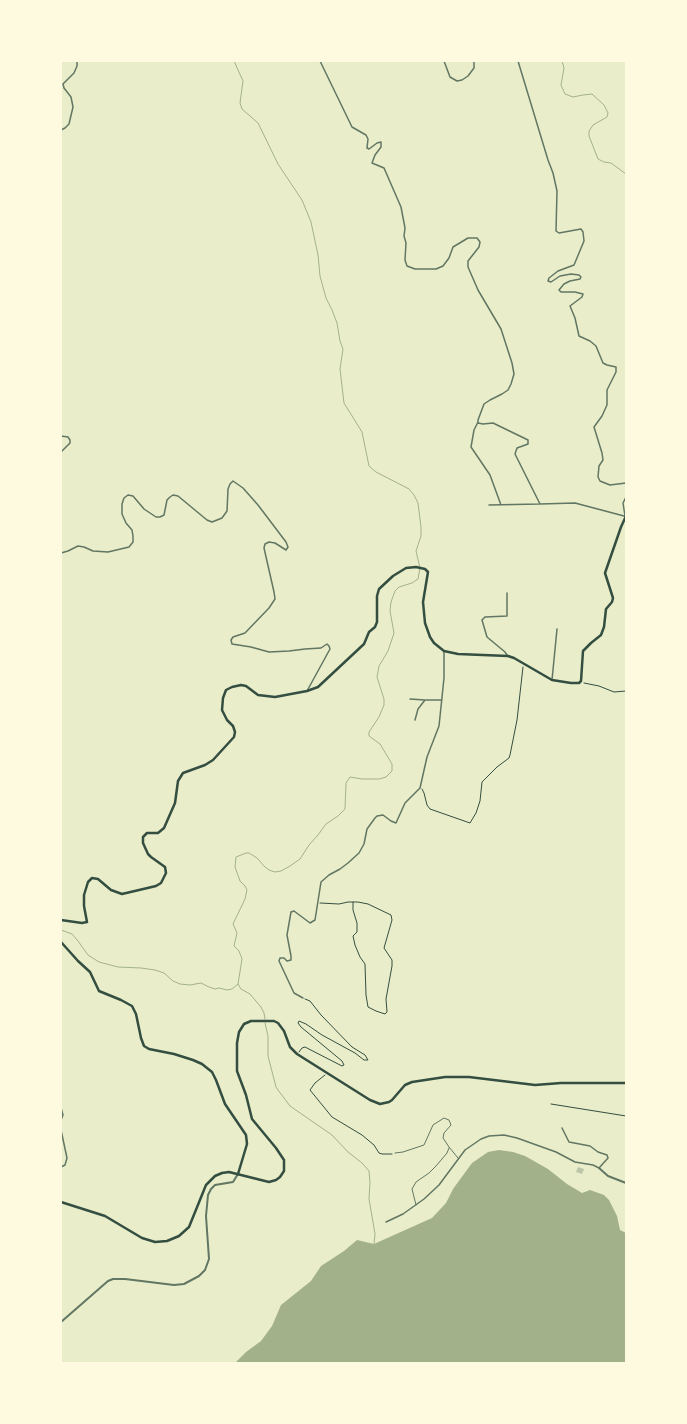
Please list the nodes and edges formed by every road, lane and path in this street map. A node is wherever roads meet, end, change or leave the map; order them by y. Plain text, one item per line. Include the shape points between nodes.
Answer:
1 (77, 61) edge
2 (320, 61) edge
3 (444, 61) edge
4 (474, 61) edge
5 (518, 61) edge
6 (61, 130) edge
7 (478, 422) junction
8 (61, 436) edge
9 (61, 452) edge
10 (626, 483) edge
11 (626, 497) edge
12 (540, 504) junction
13 (489, 505) dead end
14 (501, 505) junction
15 (626, 516) edge
16 (61, 553) edge
17 (507, 594) dead end
18 (557, 629) dead end
19 (444, 651) junction
20 (508, 656) junction
21 (525, 665) junction
22 (552, 680) junction
23 (579, 683) junction
24 (307, 691) junction
25 (626, 691) edge
26 (410, 699) dead end
27 (425, 700) junction
28 (442, 700) junction
29 (415, 720) dead end
30 (420, 788) junction
31 (318, 902) junction
32 (353, 902) junction
33 (61, 920) edge
34 (61, 942) edge
35 (302, 998) joint
36 (297, 1054) junction
37 (328, 1073) junction
38 (626, 1082) edge
39 (551, 1104) dead end
40 (61, 1108) edge
41 (626, 1116) edge
42 (61, 1120) edge
43 (562, 1128) dead end
44 (61, 1130) edge
45 (449, 1147) junction
46 (395, 1153) joint
47 (459, 1158) junction
48 (61, 1167) edge
49 (599, 1168) junction
50 (238, 1174) junction
51 (626, 1183) edge
52 (61, 1202) edge
53 (416, 1205) junction
54 (386, 1222) dead end
55 (61, 1322) edge

1 - 6 street via 74,73 63,84 71,97 73,107 69,124
2 - 7 street via 352,127 366,135 367,148 381,142 372,163 384,168 401,207 407,266 415,269 436,269 443,266 453,247 468,238 477,238 480,242 467,264 478,290 502,329 514,374 508,390 484,404
3 - 4 street via 450,77 457,81 468,76 474,68
5 - 10 street via 553,173 557,191 556,231 559,233 581,229 583,232 584,241 574,265 558,271 548,281 571,274 581,277 564,284 559,290 583,294 570,306 579,336 596,346 603,363 616,367 607,390 607,405 594,427 603,460 599,466 598,477 600,481 610,485
7 - 12 street via 494,423 528,440 528,444 514,452
7 - 14 street via 471,447 490,474
8 - 9 street via 68,437 70,443
11 - 15 street via 623,503
12 - 14 street
12 - 15 street via 575,502
13 - 14 street
15 - 23 main road via 606,573 612,602 606,609 603,632 584,651
16 - 24 street via 78,546 108,552 129,547 133,542 132,530 122,514 124,498 128,495 133,496 144,509 156,517 164,515 167,500 173,495 178,496 207,520 212,522 222,518 227,511 228,489 233,481 258,505 288,547 286,550 269,542 266,544 264,548 275,599 245,633 233,637 232,644 269,652 320,648 327,644 330,649
17 - 20 street via 507,616 485,616 482,622 487,637
18 - 22 street
19 - 20 main road
19 - 24 main road via 434,643 425,623 423,602 428,572 416,567 406,568 379,589 377,622 364,644 322,684
19 - 28 street
20 - 21 main road
21 - 22 main road
21 - 30 path via 522,668 518,720 509,758 482,782 480,801 470,823 430,809
22 - 23 main road
23 - 25 path via 614,692
24 - 33 main road via 271,697 258,695 242,685 232,686 226,690 222,710 226,720 233,726 234,737 209,763 183,773 178,781 175,803 164,828 160,832 147,833 143,837 148,854 165,867 163,881 156,886 122,894 111,890 98,878 92,878 84,895 87,922
26 - 27 street
27 - 28 street
27 - 29 street via 418,709
28 - 30 street via 438,726
30 - 31 street via 405,803 396,823 384,815 375,818 367,829 359,853 321,882
31 - 32 path
31 - 35 street via 315,920 312,922 294,911 291,912 287,935 291,960 280,958 279,961 294,993
32 - 32 path via 357,923 357,932 353,936 365,964 368,1007 385,1014 392,960 384,948 392,920 391,915 368,904
34 - 50 main road via 90,972 99,991 132,1006 142,1043 146,1048 193,1060 212,1072 225,1104 246,1135 247,1144
35 - 36 path via 310,1001 321,1016 368,1060 299,1021 301,1027 344,1065 305,1048
36 - 37 main road
36 - 50 main road via 290,1047 281,1026 274,1021 251,1021 244,1024 239,1032 238,1076 251,1117 282,1155 285,1167 280,1177 271,1181
37 - 38 main road via 380,1104 392,1100 405,1085 412,1082 445,1077 469,1077 535,1085
37 - 46 path via 311,1087 311,1092 332,1116 362,1135 379,1153
39 - 41 path
40 - 42 street
43 - 49 street via 569,1142 590,1146 609,1156
44 - 48 street via 67,1158 65,1165
45 - 46 lane via 443,1136 451,1125 449,1120 444,1118 433,1125 424,1145
45 - 47 lane
45 - 53 lane via 436,1166 416,1182 412,1189
47 - 49 street via 465,1150 481,1139 504,1135 556,1152 575,1162
47 - 53 street via 439,1185
49 - 51 street via 608,1176
50 - 52 main road via 224,1172 209,1181 189,1227 179,1236 167,1241 158,1242 142,1238 106,1216
50 - 55 street via 233,1182 215,1185 208,1195 206,1216 209,1259 205,1270 199,1276 184,1284 174,1285 114,1279
53 - 54 street

